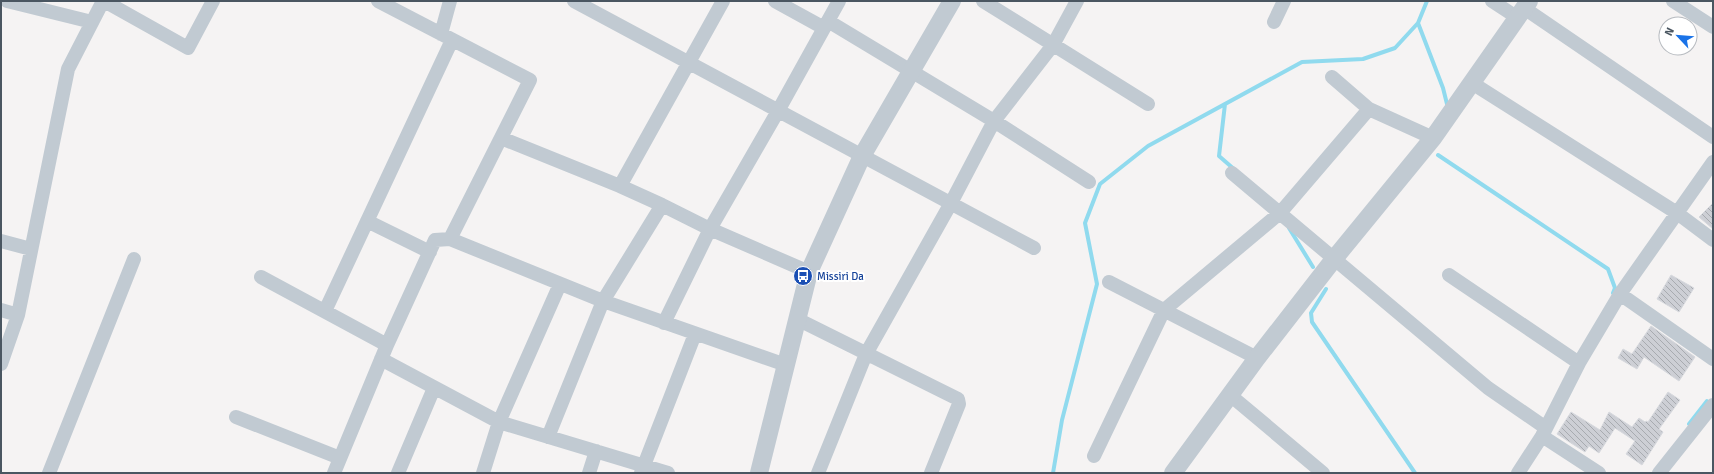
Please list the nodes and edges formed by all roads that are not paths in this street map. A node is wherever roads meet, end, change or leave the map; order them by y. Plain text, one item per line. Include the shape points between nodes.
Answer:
1 (7, 1) edge
2 (103, 1) edge
3 (213, 1) edge
4 (378, 1) edge
5 (450, 1) edge
6 (574, 1) edge
7 (723, 1) edge
8 (775, 1) edge
9 (839, 1) edge
10 (952, 1) edge
11 (983, 1) edge
12 (1077, 1) edge
13 (1284, 1) edge
14 (1492, 1) edge
15 (1673, 1) edge
16 (1524, 9) edge
17 (92, 22) junction
18 (1274, 22) dead end
19 (826, 25) junction
20 (1713, 28) edge
21 (446, 37) junction
22 (1053, 45) junction
23 (689, 63) junction
24 (912, 71) junction
25 (1332, 77) dead end
26 (1472, 82) junction
27 (1148, 104) dead end
28 (1369, 109) junction
29 (778, 111) junction
30 (994, 121) junction
31 (1713, 137) edge
32 (501, 138) junction
33 (1433, 138) junction
34 (862, 156) junction
35 (1713, 162) edge
36 (1232, 173) dead end
37 (1089, 182) dead end
38 (620, 186) junction
39 (951, 203) junction
40 (662, 205) junction
41 (1280, 213) junction
42 (1677, 213) junction
43 (367, 221) junction
44 (710, 229) junction
45 (450, 239) junction
46 (1713, 240) edge
47 (1, 241) edge
48 (1034, 248) dead end
49 (31, 249) junction
50 (430, 252) junction
51 (134, 258) dead end
52 (1334, 259) junction
53 (809, 272) junction
54 (1448, 275) dead end
55 (261, 277) dead end
56 (1110, 282) dead end
57 (560, 284) junction
58 (1620, 294) junction
59 (603, 301) junction
60 (1, 310) edge
61 (1164, 310) junction
62 (325, 312) junction
63 (18, 315) junction
64 (797, 319) junction
65 (664, 323) junction
66 (695, 334) junction
67 (387, 345) junction
68 (866, 354) junction
69 (1257, 358) junction
70 (1713, 359) edge
71 (381, 360) junction
72 (1579, 363) junction
73 (1, 364) edge
74 (786, 365) junction
75 (434, 388) junction
76 (1230, 395) junction
77 (1713, 405) edge
78 (236, 418) dead end
79 (499, 422) junction
80 (1544, 432) junction
81 (548, 437) junction
82 (596, 451) junction
83 (1094, 456) dead end
84 (340, 458) junction
85 (643, 469) edge
86 (49, 473) edge
87 (334, 473) edge
88 (398, 473) edge
89 (483, 473) edge
90 (589, 473) edge
91 (668, 473) edge
92 (759, 473) edge
93 (818, 473) edge
94 (931, 473) edge
95 (1173, 473) edge
96 (1323, 473) edge
97 (1518, 473) edge
98 (1599, 473) edge
99 (1659, 473) edge

1 - 17 street
2 - 3 street via 188,48
2 - 17 street
4 - 21 street
5 - 21 street
6 - 23 street
7 - 23 street
8 - 19 street
9 - 19 street
10 - 24 street
11 - 22 street
12 - 22 street
13 - 18 street
14 - 16 street
15 - 20 street
16 - 26 street
16 - 31 street
17 - 49 street via 68,69
19 - 24 street
19 - 29 street
21 - 32 street via 530,80
21 - 43 street
22 - 27 street
22 - 30 street
23 - 29 street
23 - 38 street
24 - 30 street
24 - 34 street
25 - 28 street
26 - 33 street
26 - 42 street
28 - 33 street
28 - 41 street
29 - 34 street
29 - 44 street
30 - 37 street
30 - 39 street
32 - 38 street
32 - 45 street
33 - 52 street
34 - 39 street
34 - 53 street
35 - 42 street
36 - 41 street
38 - 40 street
39 - 48 street
39 - 68 street
40 - 44 street
40 - 59 street
41 - 52 street
41 - 61 street
42 - 46 street
42 - 58 street
43 - 50 street
43 - 62 street
44 - 53 street
44 - 65 street
45 - 50 street via 435,240
45 - 57 street
47 - 49 street
49 - 63 street
50 - 67 street
51 - 86 street
52 - 69 street
52 - 80 street
53 - 64 street
54 - 72 street
55 - 62 street
56 - 61 street
57 - 59 street
57 - 79 street
58 - 70 street
58 - 72 street
59 - 65 street
59 - 81 street
60 - 63 street
61 - 69 street
61 - 83 street
62 - 67 street
63 - 73 street
64 - 68 street
64 - 74 street
65 - 66 street
66 - 74 street
66 - 85 street
67 - 71 street
68 - 93 street
68 - 94 street via 958,398 959,404
69 - 76 street
71 - 75 street
71 - 84 street
72 - 80 street
74 - 92 street
75 - 79 street
75 - 88 street
76 - 95 street
76 - 96 street
77 - 99 street
78 - 84 street
79 - 81 street
79 - 89 street
80 - 97 street
80 - 98 street
81 - 82 street
82 - 85 street
82 - 90 street
84 - 87 street
85 - 91 street

